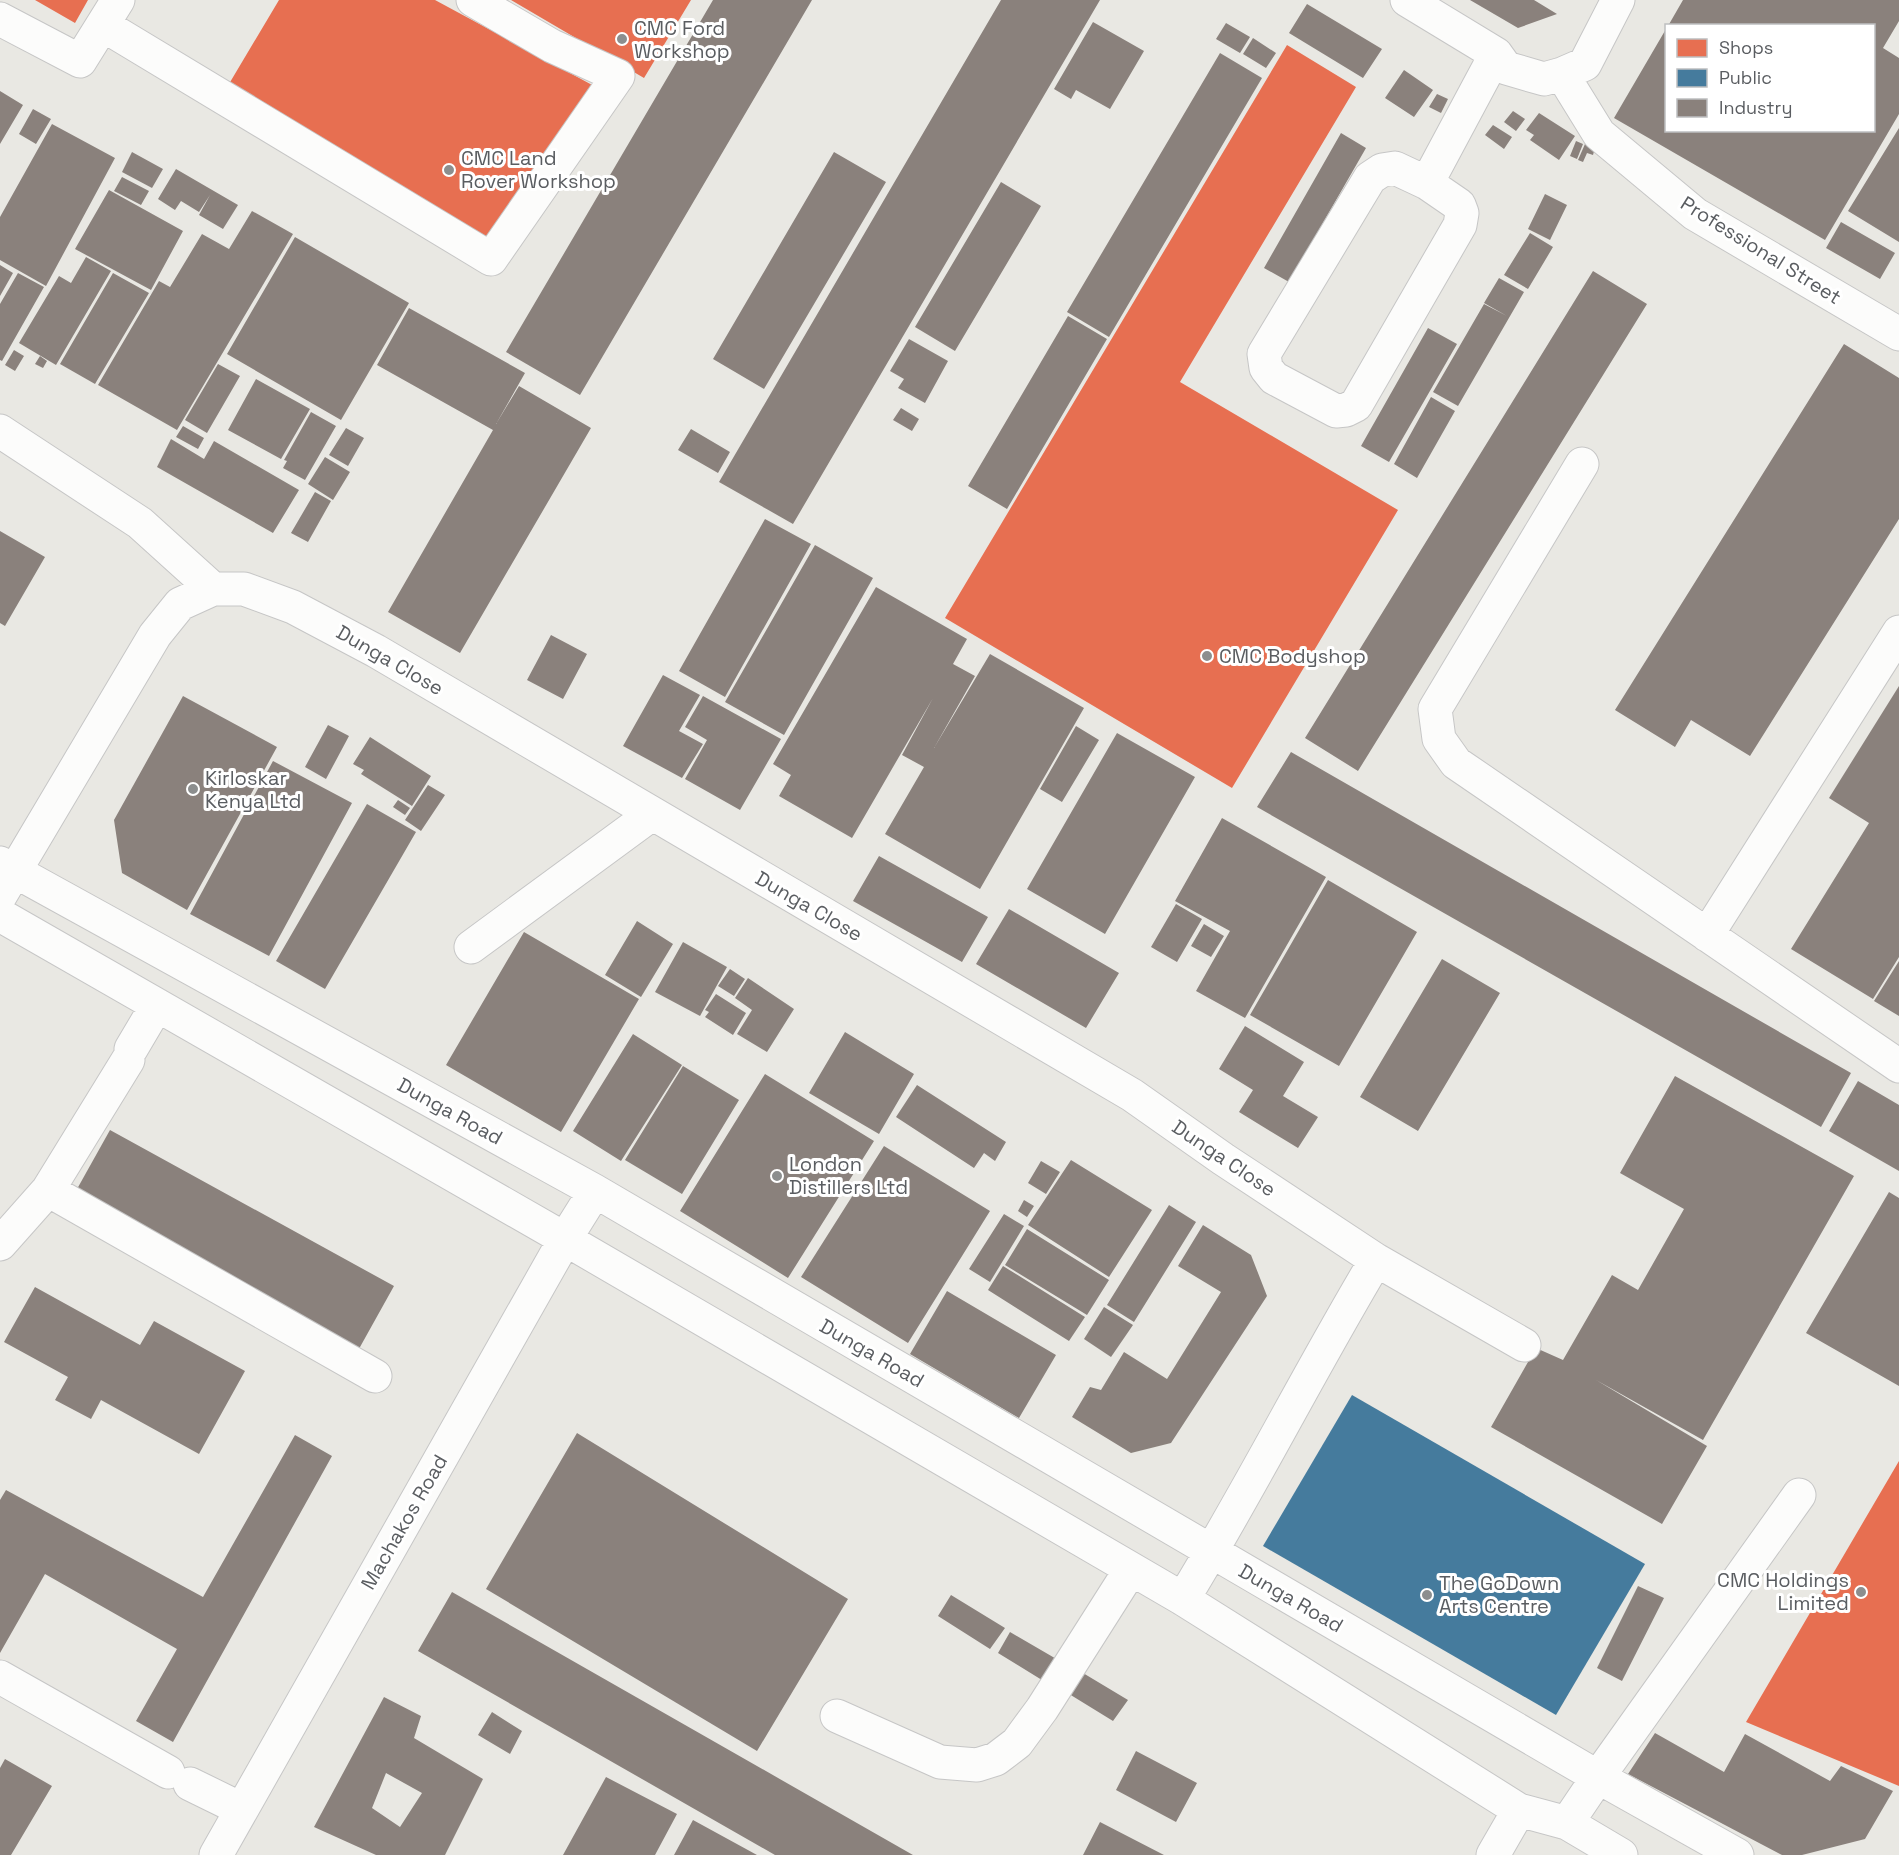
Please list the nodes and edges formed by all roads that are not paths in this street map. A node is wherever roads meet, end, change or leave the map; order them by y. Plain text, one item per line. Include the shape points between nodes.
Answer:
1 (473, 0) edge
2 (1407, 0) edge
3 (1618, 0) edge
4 (110, 13) edge
5 (0, 19) edge
6 (1501, 61) junction
7 (1562, 74) junction
8 (1427, 183) junction
9 (1899, 334) edge
10 (0, 431) edge
11 (1582, 464) dead end
12 (213, 589) junction
13 (1899, 632) edge
14 (652, 814) junction
15 (5, 877) edge
16 (0, 915) edge
17 (1707, 935) junction
18 (471, 947) dead end
19 (157, 1005) junction
20 (1899, 1066) edge
21 (48, 1191) junction
22 (595, 1191) junction
23 (565, 1239) junction
24 (0, 1244) edge
25 (1376, 1260) junction
26 (1524, 1345) dead end
27 (375, 1376) dead end
28 (1800, 1495) dead end
29 (1212, 1552) junction
30 (1131, 1569) junction
31 (1183, 1599) junction
32 (0, 1677) edge
33 (837, 1716) dead end
34 (1598, 1777) junction
35 (241, 1809) junction
36 (1519, 1810) junction
37 (1567, 1823) junction
38 (216, 1855) edge
39 (1493, 1855) edge
40 (1621, 1855) edge
41 (1737, 1855) edge

1 - 4 street via 552,46 618,76 491,259
2 - 6 street
3 - 7 street via 1586,64
4 - 5 street via 80,61
6 - 7 street via 1544,79
6 - 8 street
7 - 9 street, Professional Street via 1599,134 1695,214
8 - 8 street via 1395,168 1370,178 1264,354 1266,368 1274,378 1336,411 1356,405 1460,225 1459,205
10 - 12 street via 140,523
11 - 17 street via 1435,709 1439,739 1456,762
12 - 14 street, Dunga Close via 244,589 293,607 376,651
12 - 15 street, Dunga Close via 180,604 155,635
13 - 17 street
14 - 18 street
14 - 25 street, Dunga Close via 1132,1095
15 - 22 street, Dunga Road
16 - 19 street
17 - 20 street
19 - 21 street
19 - 23 street
21 - 24 street
21 - 27 street
22 - 23 street, Machakos Road
22 - 29 street, Dunga Road
23 - 30 street
23 - 35 street, Machakos Road
25 - 26 street, Dunga Close
25 - 29 street
28 - 34 street
29 - 31 street
29 - 34 street, Dunga Road
30 - 31 street
30 - 33 street via 1042,1709 1017,1743 996,1759 977,1765 940,1762
31 - 36 street
32 - 35 street
34 - 37 street
34 - 41 street, Dunga Road
35 - 38 street, Machakos Road
36 - 37 street
36 - 39 street
37 - 40 street

